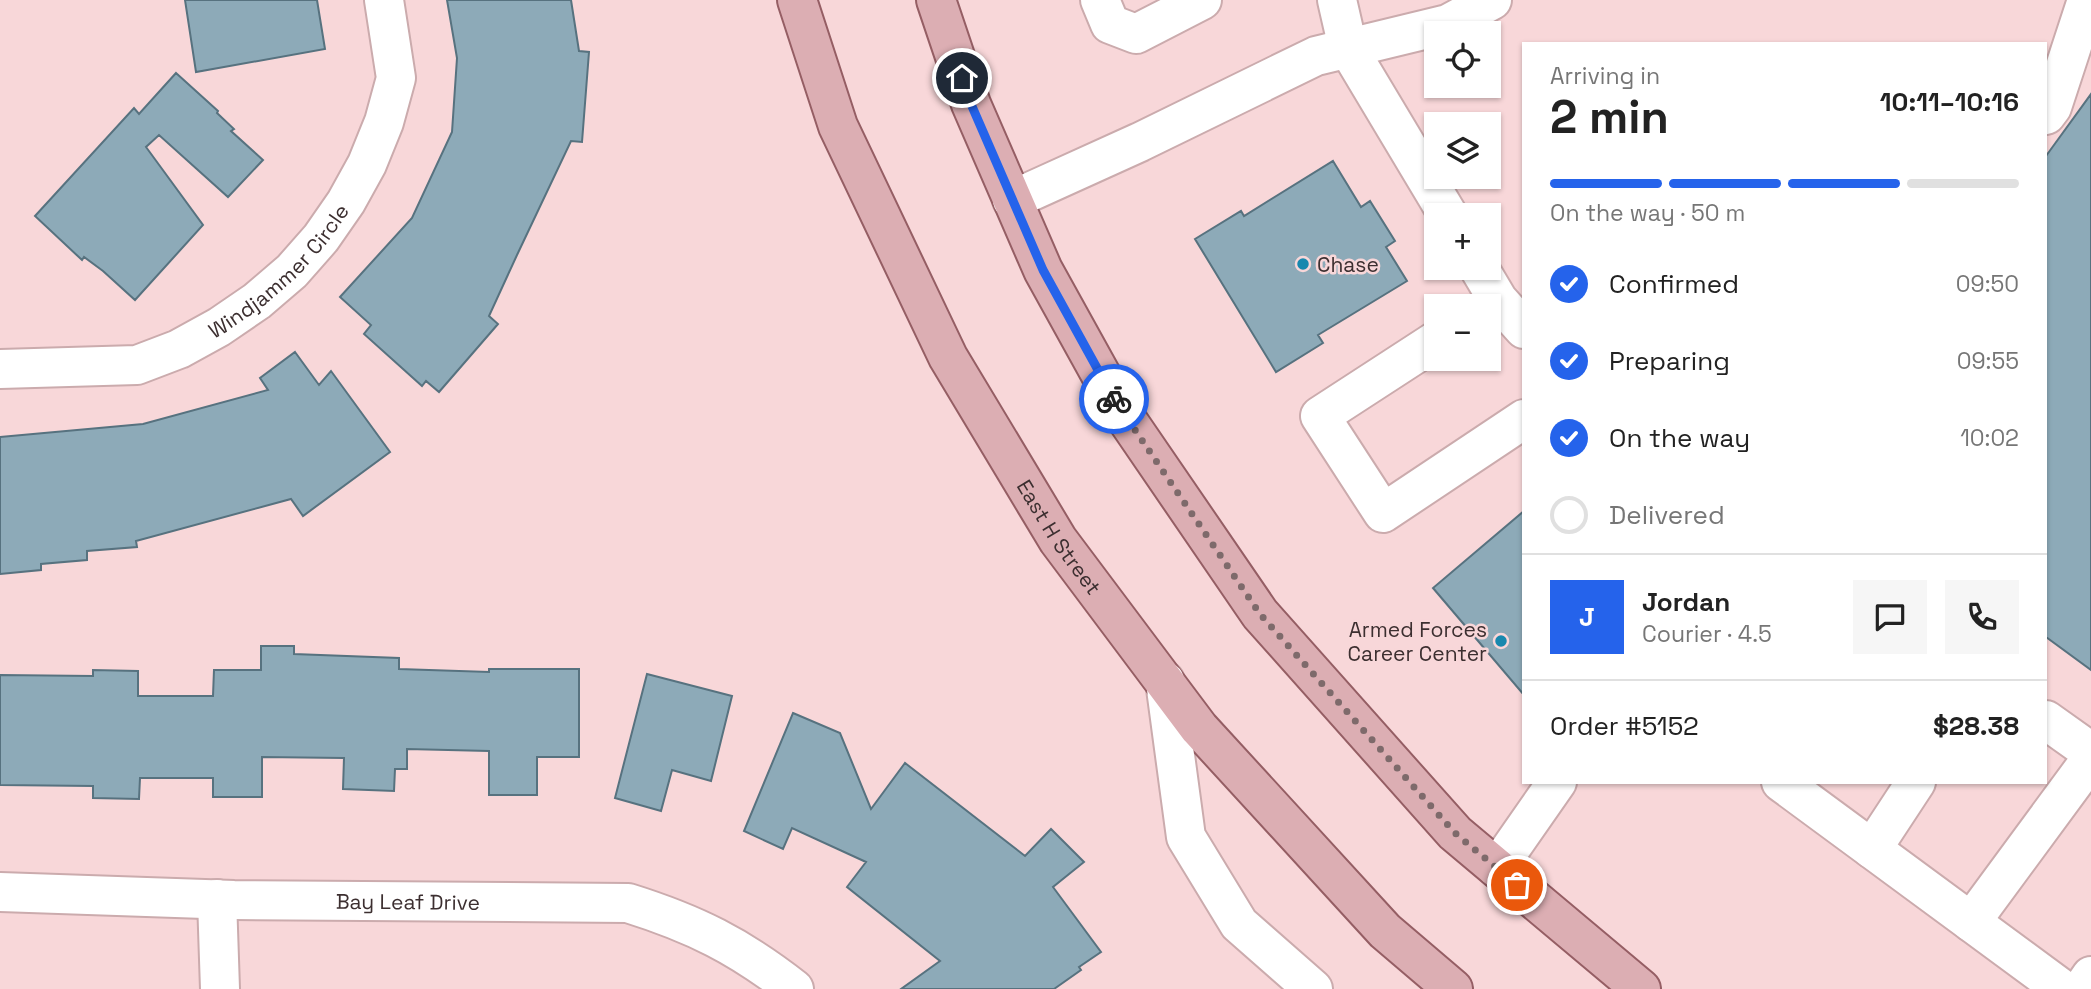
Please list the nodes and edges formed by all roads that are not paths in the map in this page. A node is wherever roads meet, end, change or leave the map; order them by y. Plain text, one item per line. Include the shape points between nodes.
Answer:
1 (384, 0) edge
2 (797, 0) edge
3 (936, 0) edge
4 (1101, 0) edge
5 (1202, 0) edge
6 (1337, 0) edge
7 (1492, 0) edge
8 (2087, 0) edge
9 (1348, 48) junction
10 (2047, 114) edge
11 (1012, 200) junction
12 (1441, 203) edge
13 (1501, 310) edge
14 (1522, 327) edge
15 (1424, 348) edge
16 (0, 369) edge
17 (1522, 420) edge
18 (1165, 681) junction
19 (2047, 721) edge
20 (2091, 752) edge
21 (2091, 760) edge
22 (1556, 784) edge
23 (1784, 784) edge
24 (1915, 784) edge
25 (1872, 849) junction
26 (1497, 868) junction
27 (0, 892) edge
28 (218, 899) junction
29 (1972, 922) junction
30 (2091, 976) edge
31 (220, 989) edge
32 (794, 989) edge
33 (1313, 989) edge
34 (1453, 989) edge
35 (1641, 989) edge
36 (2062, 989) edge
37 (2082, 989) edge

1 - 16 street, Windjammer Circle via 396,78 384,122 346,202 292,271 219,327 137,365
2 - 18 main road, East H Street via 838,126 948,357 1058,540
3 - 11 main road via 971,104
4 - 5 street via 1110,24 1136,34
6 - 9 street
7 - 9 street via 1448,24
8 - 10 street
9 - 11 street via 1316,56
9 - 12 street
11 - 26 main road via 1043,270 1121,411 1260,614 1455,833
13 - 14 street
15 - 17 street via 1320,416 1382,513
18 - 33 street via 1186,837 1239,924
18 - 34 main road, East H Street via 1199,728 1385,931
19 - 20 street
21 - 29 street
22 - 26 street
23 - 25 street
24 - 25 street
25 - 29 street
26 - 35 main road
27 - 28 street, Bay Leaf Drive
28 - 31 street
28 - 32 street, Bay Leaf Drive via 628,903 720,939
29 - 36 street
30 - 37 street

